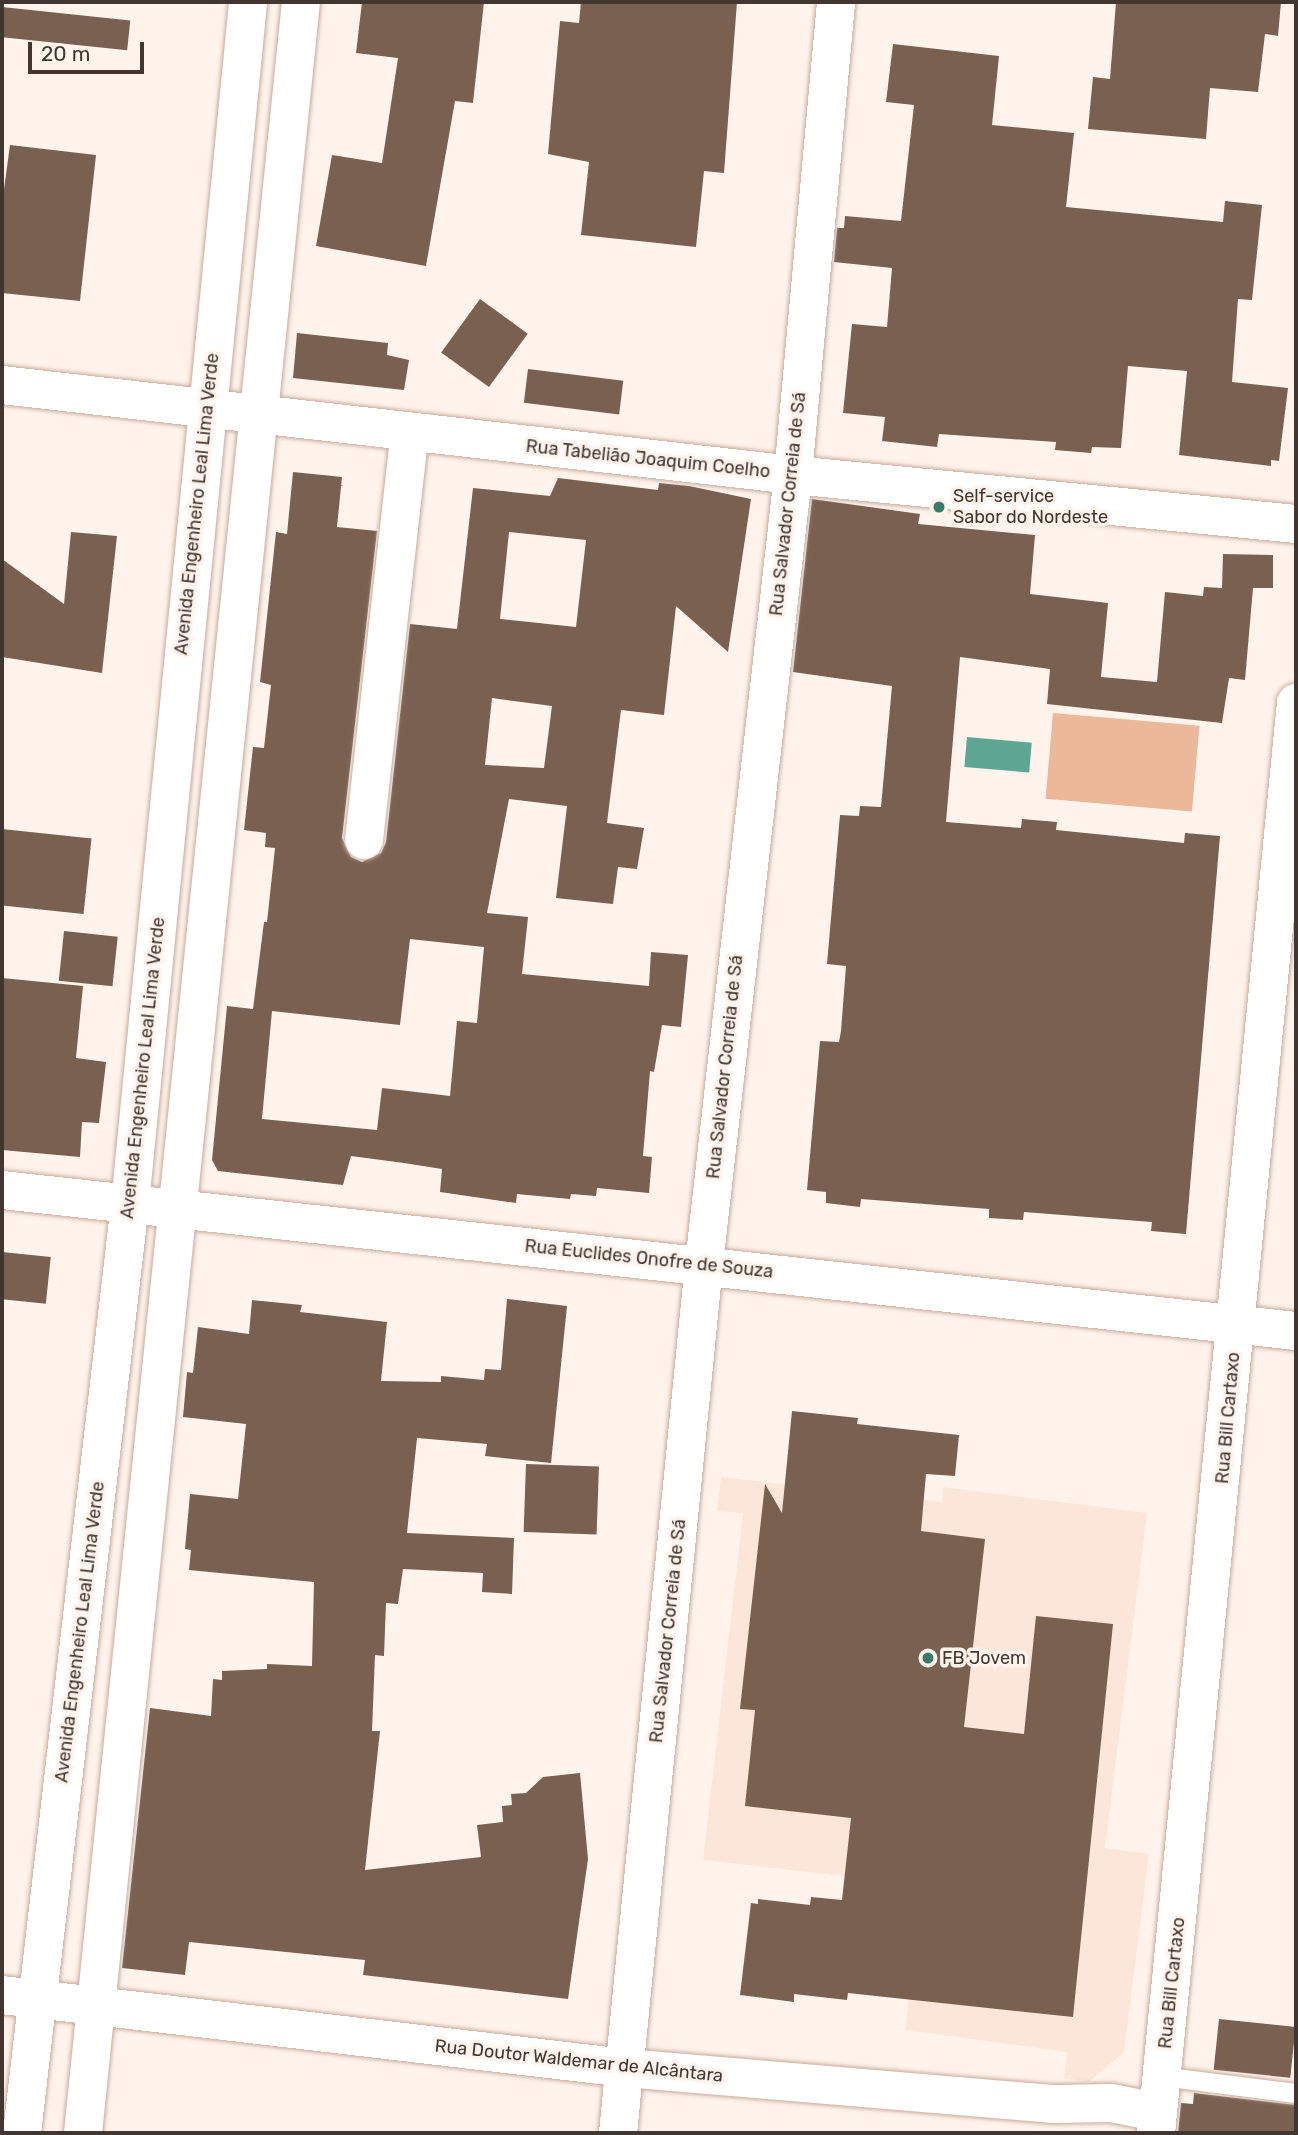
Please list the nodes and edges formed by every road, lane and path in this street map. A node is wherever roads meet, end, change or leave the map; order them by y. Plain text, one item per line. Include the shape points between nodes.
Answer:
1 (248, 2) edge
2 (301, 2) edge
3 (835, 2) edge
4 (2, 385) edge
5 (206, 410) junction
6 (260, 414) junction
7 (411, 432) junction
8 (793, 475) junction
9 (1296, 524) edge
10 (1296, 703) edge
11 (1291, 839) edge
12 (364, 840) dead end
13 (2, 1190) edge
14 (130, 1204) junction
15 (180, 1208) junction
16 (704, 1264) junction
17 (1236, 1325) junction
18 (1296, 1331) edge
19 (19, 1997) edge
20 (96, 2006) junction
21 (625, 2068) junction
22 (1296, 2092) edge
23 (1158, 2107) edge
24 (22, 2133) edge
25 (83, 2133) edge
26 (618, 2133) edge

1 - 5 street, Avenida Engenheiro Leal Lima Verde
2 - 6 street
3 - 8 street, Rua Salvador Correia de Sá
4 - 5 street, Rua Tabelião Joaquim Coelho
5 - 6 street, Rua Tabelião Joaquim Coelho
5 - 14 street, Avenida Engenheiro Leal Lima Verde
6 - 7 street, Rua Tabelião Joaquim Coelho
6 - 15 street
7 - 8 street, Rua Tabelião Joaquim Coelho
7 - 12 street
8 - 9 street, Rua Tabelião Joaquim Coelho
8 - 16 street, Rua Salvador Correia de Sá
10 - 11 street, Rua Bill Cartaxo
11 - 17 street, Rua Bill Cartaxo
13 - 14 street, Rua Euclides Onofre de Souza
14 - 15 street, Rua Euclides Onofre de Souza
14 - 19 street, Avenida Engenheiro Leal Lima Verde
15 - 16 street, Rua Euclides Onofre de Souza
15 - 20 street
16 - 17 street, Rua Euclides Onofre de Souza
16 - 21 street, Rua Salvador Correia de Sá
17 - 18 street, Rua Euclides Onofre de Souza
17 - 23 street, Rua Bill Cartaxo
19 - 20 street, Rua Doutor Waldemar de Alcântara
19 - 24 street, Avenida Engenheiro Leal Lima Verde
20 - 21 street, Rua Doutor Waldemar de Alcântara
20 - 25 street
21 - 23 street, Rua Doutor Waldemar de Alcântara via 1054,2104
21 - 26 street, Rua Salvador Correia de Sá
22 - 23 lane, Rua Doutor Waldemar de Alcântara

